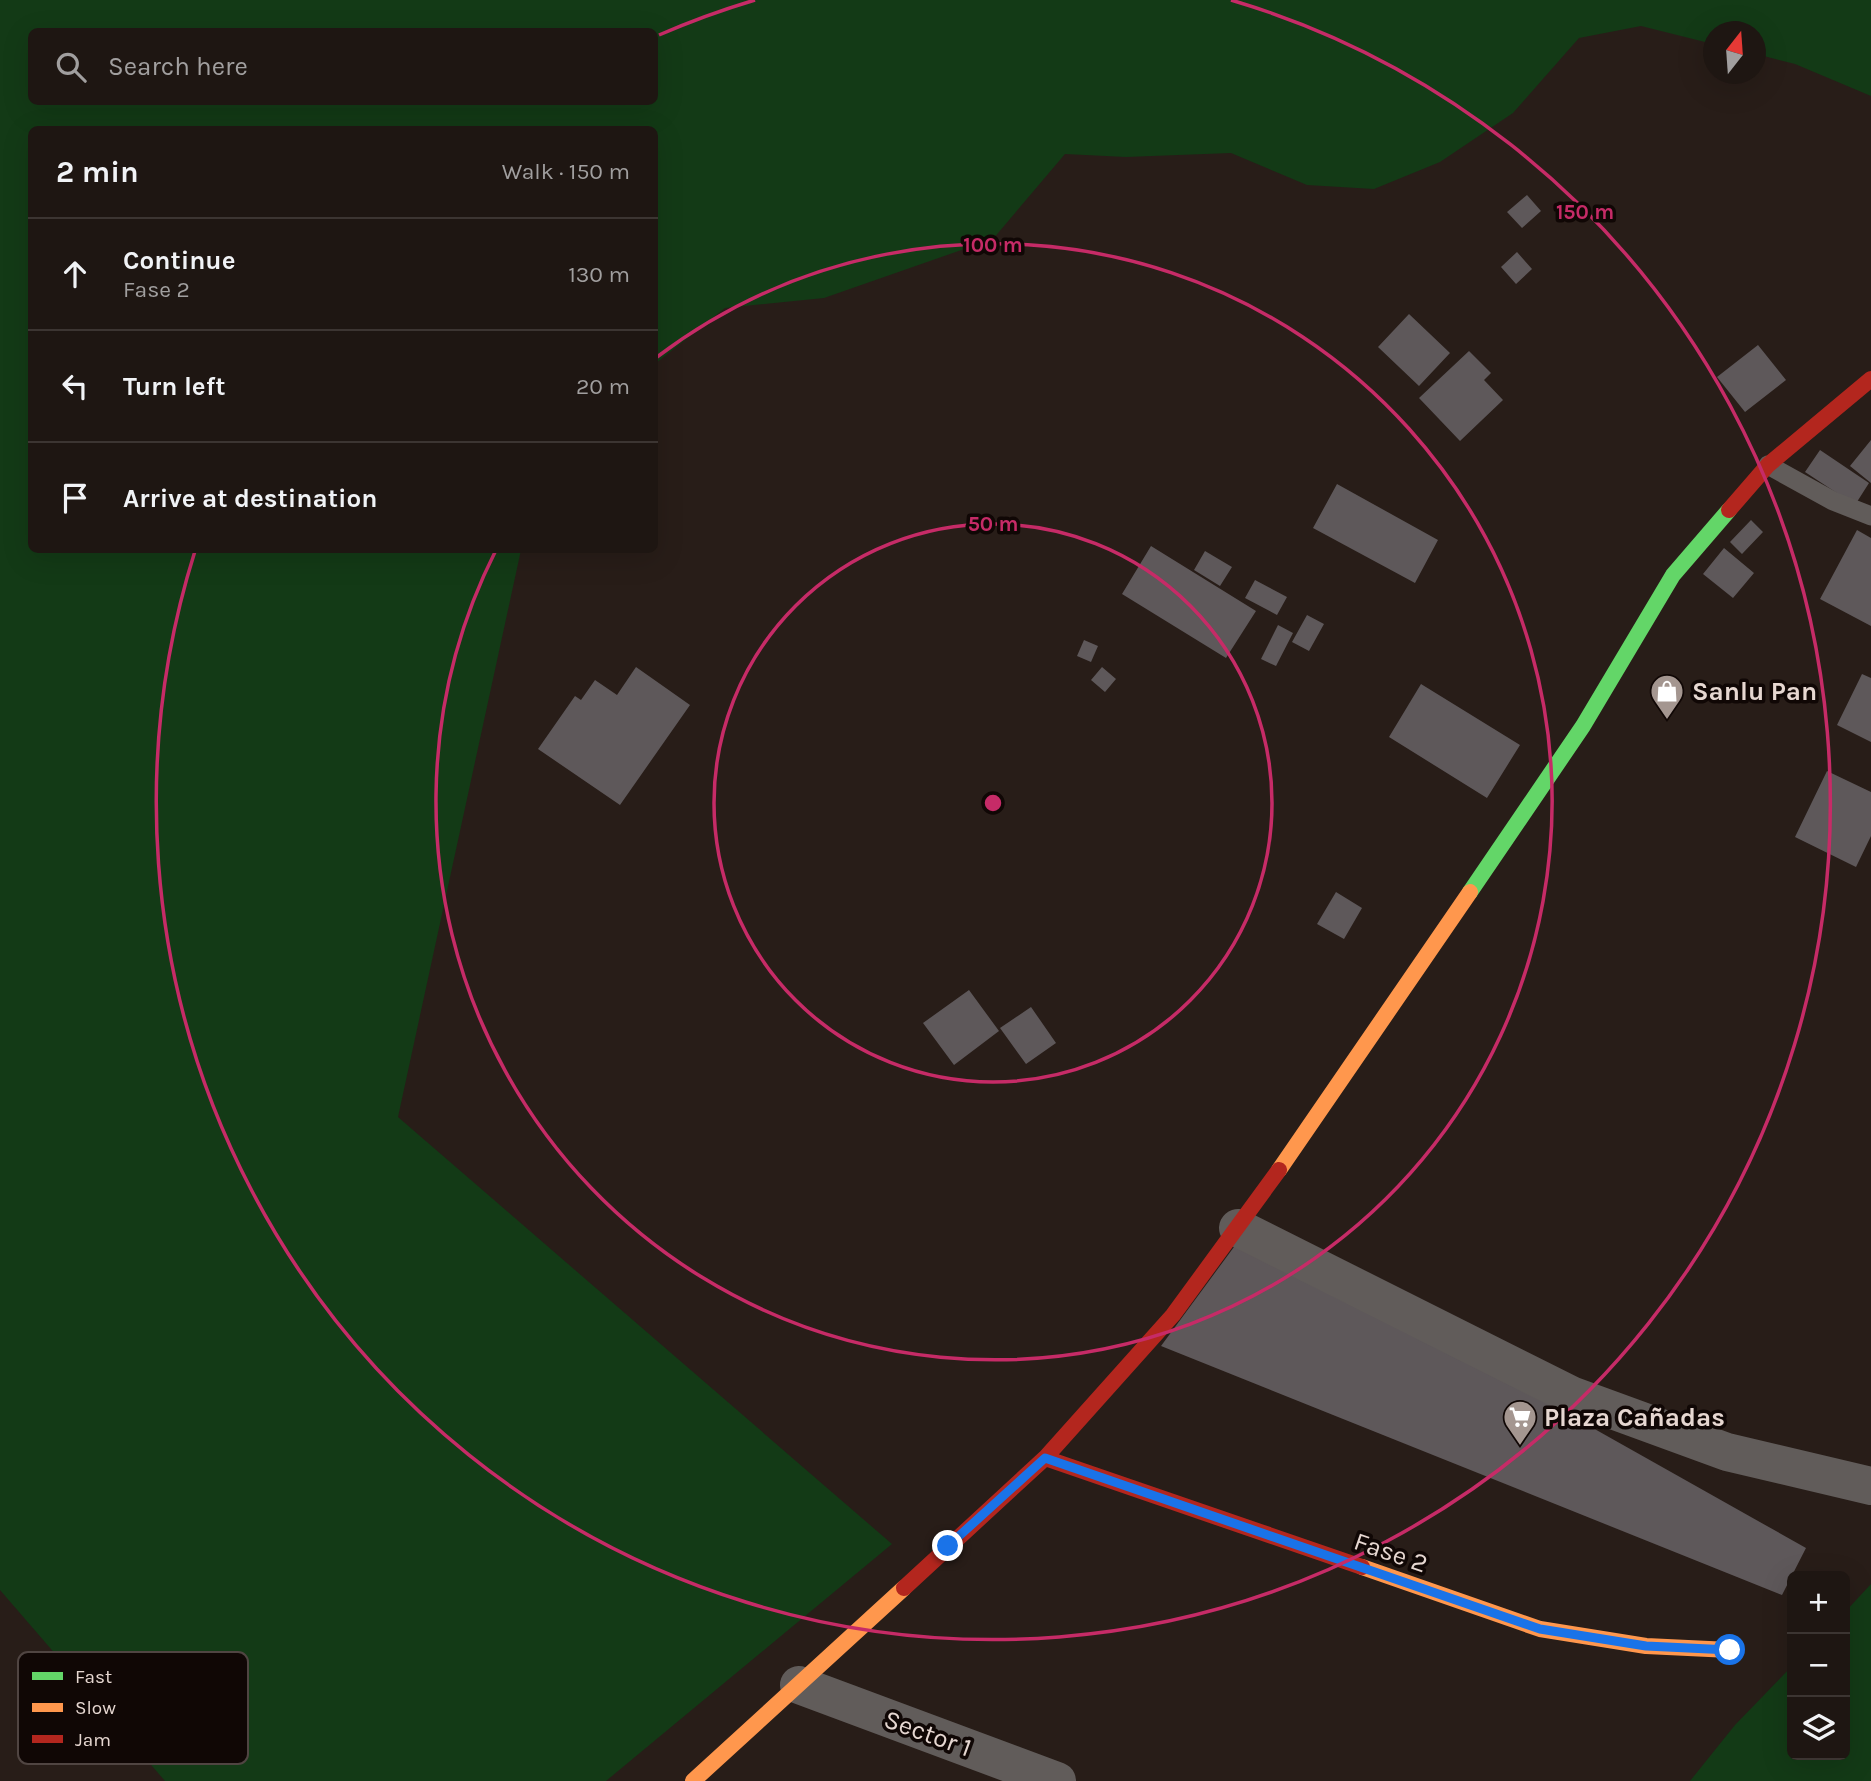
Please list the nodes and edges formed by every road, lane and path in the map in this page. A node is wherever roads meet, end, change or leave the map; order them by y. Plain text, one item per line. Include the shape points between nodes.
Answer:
1 (1871, 379) edge
2 (1768, 465) junction
3 (1871, 516) edge
4 (1238, 1228) junction
5 (1045, 1458) junction
6 (1871, 1486) edge
7 (1730, 1650) dead end
8 (799, 1685) junction
9 (693, 1781) edge
10 (1057, 1781) edge

1 - 2 street
2 - 3 lane
2 - 4 street via 1673,575 1583,726
4 - 5 street via 1173,1315
4 - 6 street via 1571,1395 1727,1452
5 - 7 street, Fase 2 via 1540,1629 1646,1646
5 - 8 street
8 - 9 street
8 - 10 street, Sector 1

